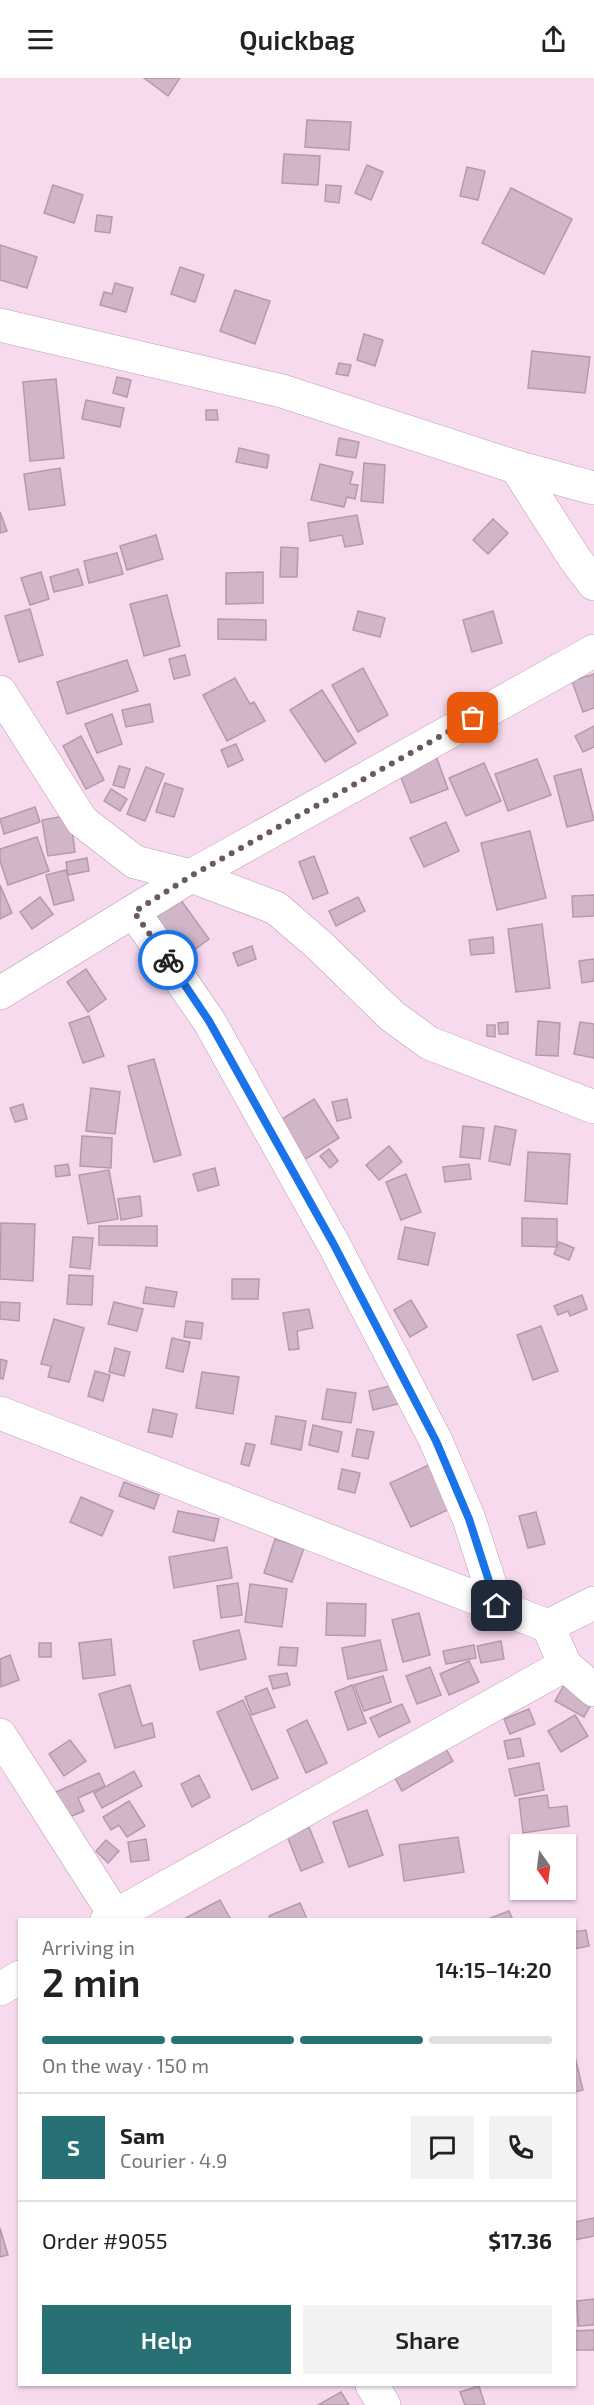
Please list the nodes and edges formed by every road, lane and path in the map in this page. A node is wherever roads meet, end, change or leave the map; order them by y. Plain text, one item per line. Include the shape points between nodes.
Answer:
1 (0, 325) edge
2 (516, 467) junction
3 (594, 488) edge
4 (594, 584) edge
5 (594, 651) edge
6 (0, 692) edge
7 (191, 876) junction
8 (134, 912) junction
9 (0, 993) edge
10 (594, 1107) edge
11 (0, 1413) edge
12 (594, 1603) edge
13 (497, 1606) junction
14 (548, 1626) junction
15 (565, 1665) junction
16 (594, 1690) edge
17 (0, 1735) edge
18 (113, 1918) edge
19 (18, 1978) edge
20 (0, 1989) edge
21 (373, 2386) edge
22 (384, 2405) edge

1 - 2 street via 282,391
2 - 3 street
2 - 4 street
5 - 7 street
6 - 7 street via 82,821 135,862
7 - 8 street
7 - 10 street via 276,909 392,1016 429,1043
8 - 9 street
8 - 13 street via 209,1021 344,1264 436,1441 469,1519
11 - 13 street
12 - 14 street
13 - 14 street
14 - 15 street
15 - 16 street
15 - 18 street
17 - 18 street
19 - 20 street
21 - 22 street

